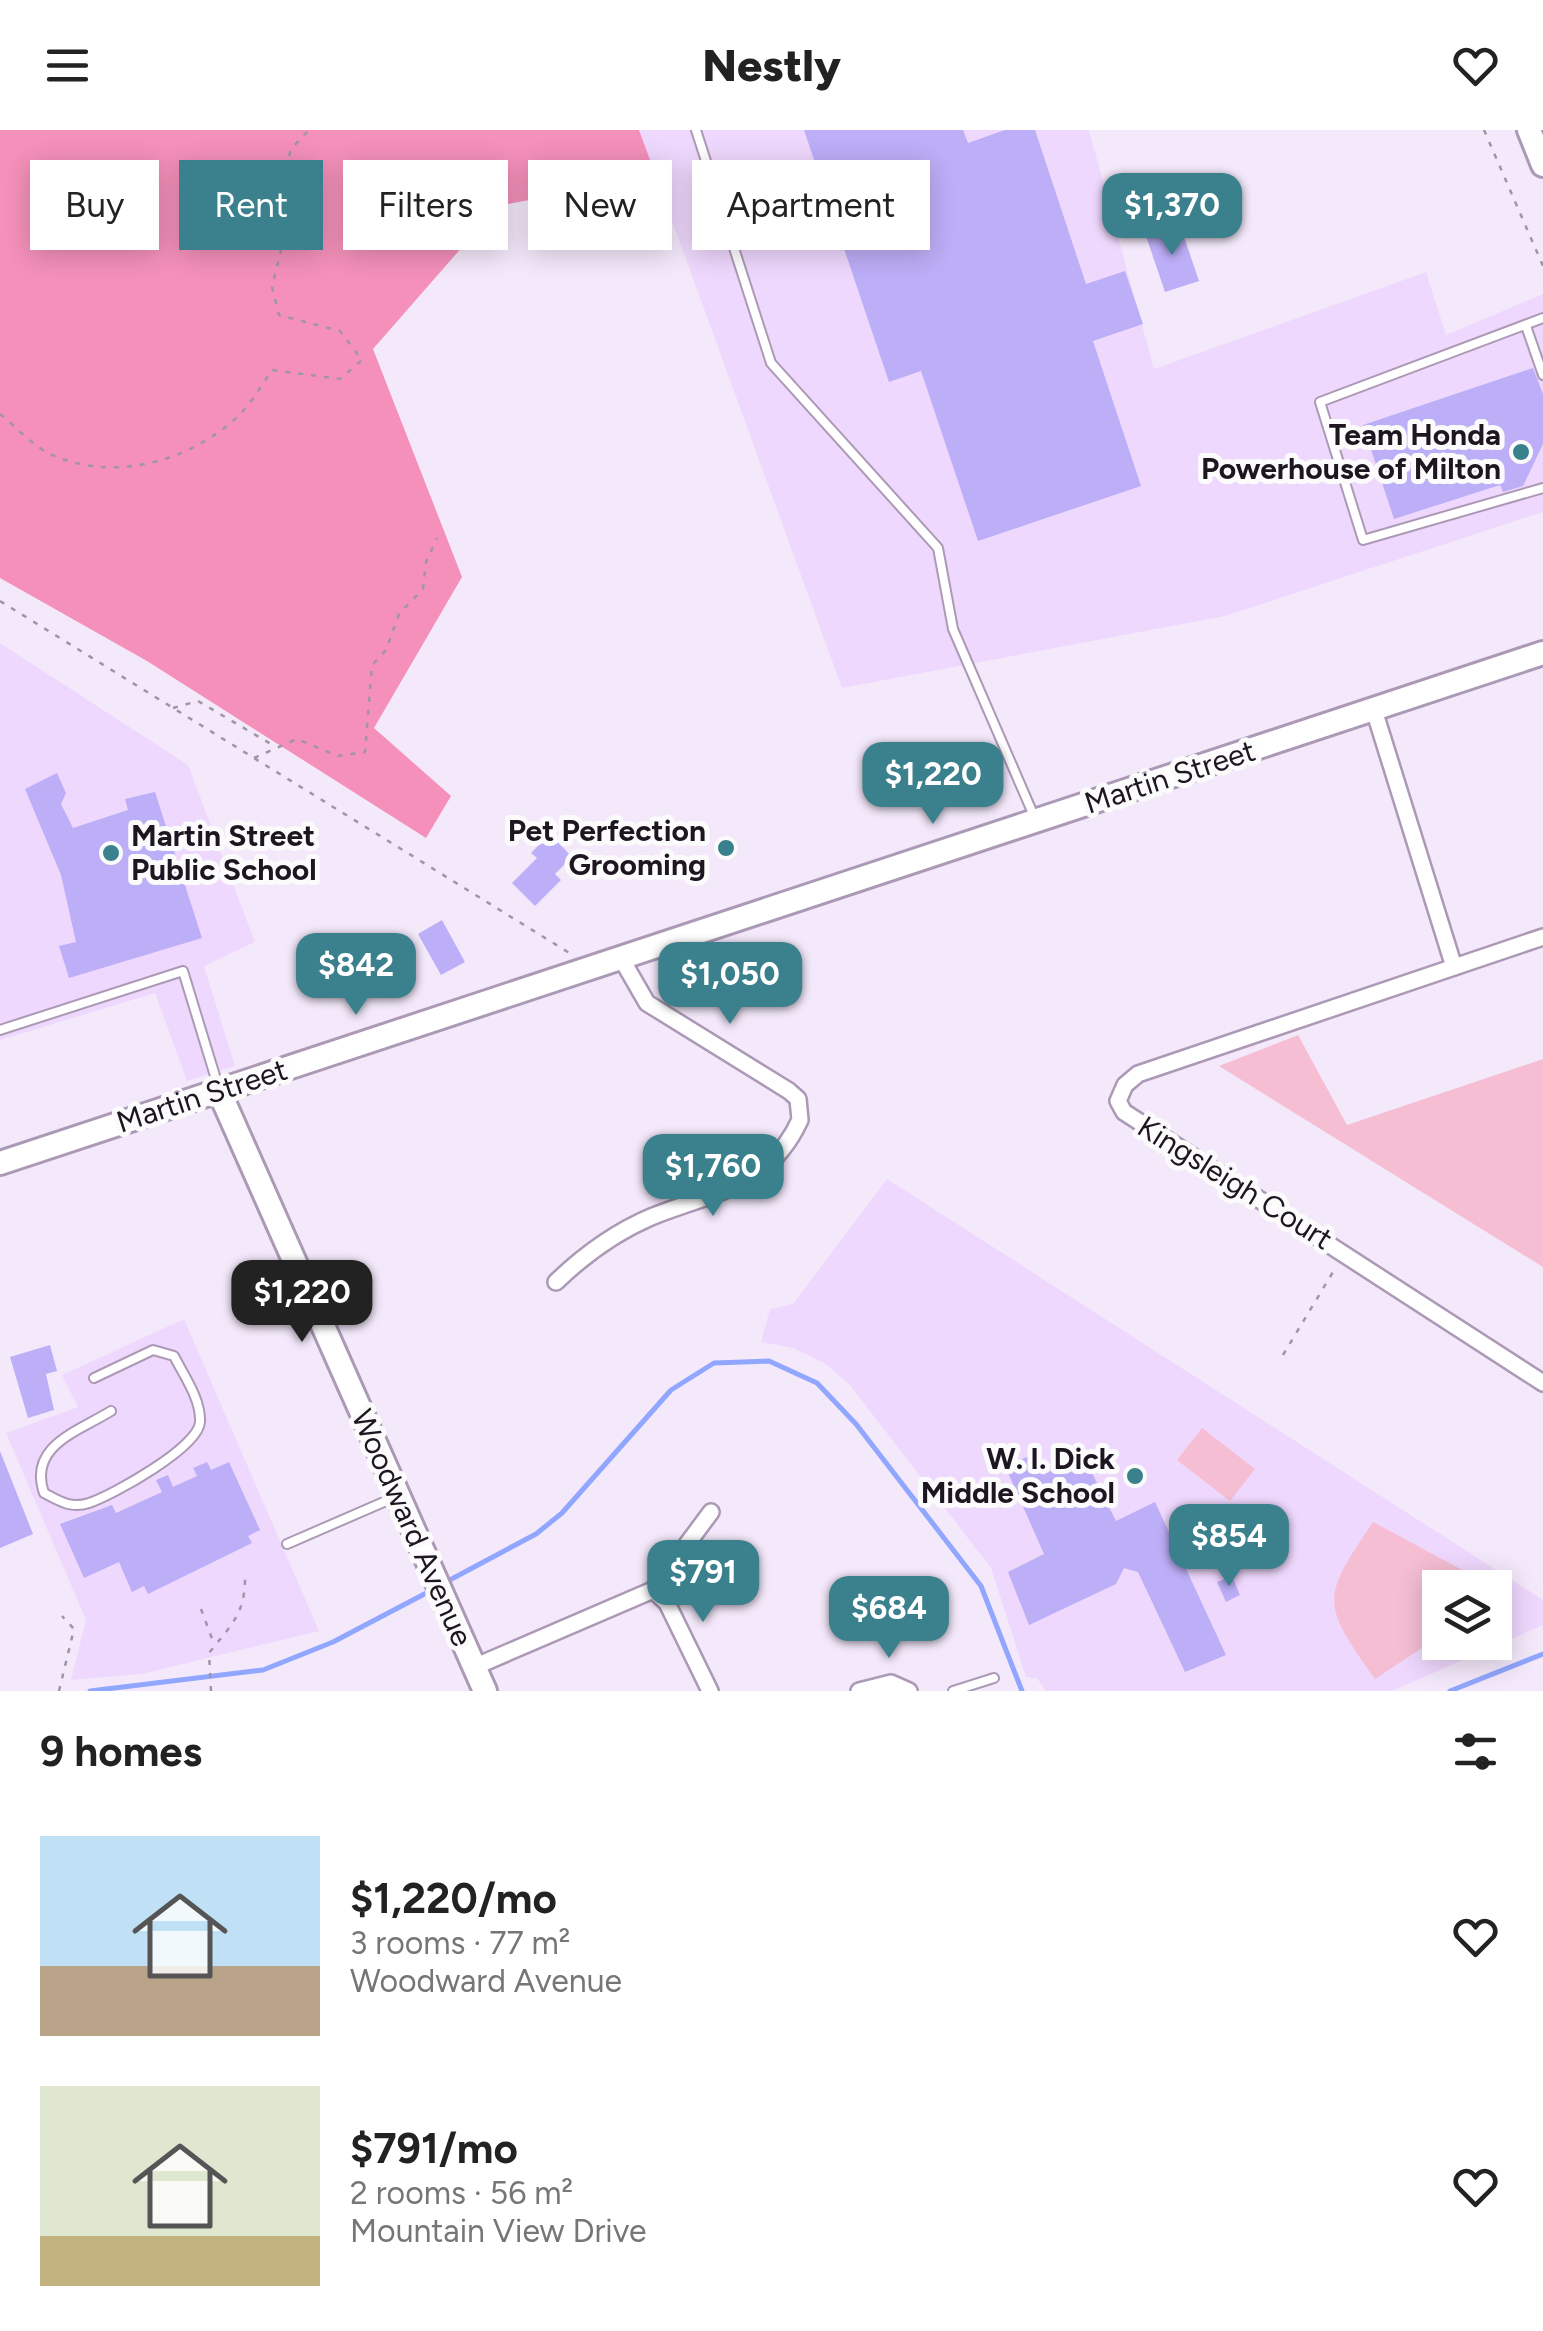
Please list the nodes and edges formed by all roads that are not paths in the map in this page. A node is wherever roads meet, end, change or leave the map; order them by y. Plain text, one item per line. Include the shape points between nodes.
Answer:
1 (696, 130) edge
2 (1528, 130) edge
3 (1541, 156) edge
4 (1543, 318) edge
5 (1526, 326) junction
6 (1543, 375) edge
7 (1543, 488) edge
8 (1543, 653) edge
9 (1374, 710) junction
10 (1036, 820) junction
11 (1543, 937) edge
12 (621, 958) junction
13 (1454, 967) junction
14 (0, 1030) edge
15 (220, 1091) junction
16 (0, 1163) edge
17 (556, 1282) dead end
18 (94, 1378) dead end
19 (1543, 1383) edge
20 (111, 1411) dead end
21 (398, 1496) junction
22 (711, 1512) dead end
23 (287, 1544) dead end
24 (653, 1590) junction
25 (474, 1667) junction
26 (994, 1678) dead end
27 (485, 1691) edge
28 (710, 1691) edge
29 (859, 1691) edge
30 (909, 1691) edge
31 (953, 1691) edge

1 - 10 lane via 771,363 938,548 954,628
2 - 3 street
4 - 5 lane
5 - 6 lane
5 - 7 lane via 1320,402 1363,540
8 - 9 street, Martin Street
9 - 10 street, Martin Street
9 - 13 street
10 - 12 street, Martin Street
11 - 13 street, Kingsleigh Court
12 - 15 street, Martin Street
12 - 17 street via 647,1003 789,1091 798,1099 800,1120 750,1181 648,1218 584,1256
13 - 19 street, Kingsleigh Court via 1138,1074 1120,1094 1124,1112
14 - 15 lane via 183,971
15 - 16 street, Martin Street
15 - 21 street, Woodward Avenue
18 - 20 lane via 152,1350 174,1356 200,1424 189,1447 88,1504 66,1505 44,1493 37,1474 46,1450
21 - 23 lane
21 - 25 street, Woodward Avenue
22 - 24 street
24 - 25 street
24 - 28 street via 667,1603
25 - 27 street, Woodward Avenue
26 - 31 lane
29 - 30 street via 891,1683

